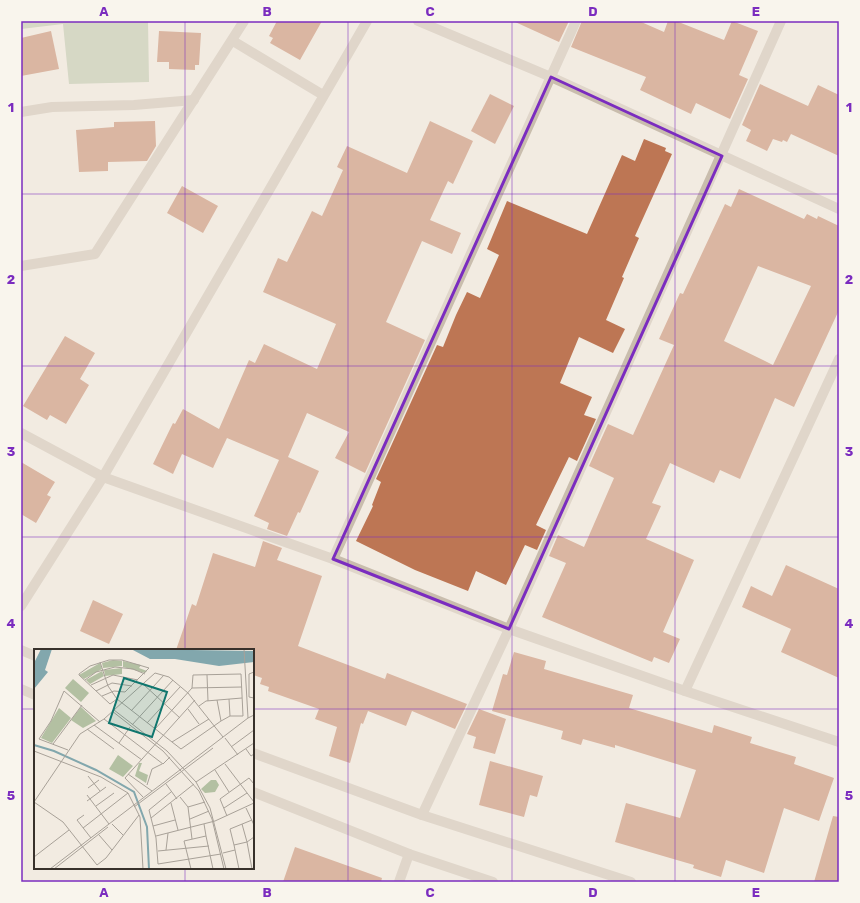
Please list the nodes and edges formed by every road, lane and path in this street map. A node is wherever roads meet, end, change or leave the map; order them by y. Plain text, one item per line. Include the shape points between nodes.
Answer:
1 (244, 21) edge
2 (367, 21) edge
3 (418, 21) edge
4 (576, 21) edge
5 (781, 21) edge
6 (233, 41) junction
7 (551, 77) junction
8 (323, 95) junction
9 (194, 100) junction
10 (21, 112) edge
11 (722, 156) junction
12 (839, 209) edge
13 (21, 266) edge
14 (839, 359) edge
15 (21, 433) edge
16 (103, 478) junction
17 (333, 559) junction
18 (21, 606) edge
19 (510, 629) junction
20 (21, 650) edge
21 (34, 656) edge
22 (21, 689) edge
23 (685, 691) junction
24 (34, 695) edge
25 (839, 742) edge
26 (254, 753) edge
27 (254, 792) edge
28 (422, 815) junction
29 (409, 854) junction
30 (399, 882) edge
31 (493, 882) edge
32 (630, 882) edge

1 - 6 street
2 - 8 street
3 - 7 street
4 - 7 street
5 - 11 street
6 - 8 street
6 - 9 street
7 - 11 street
7 - 17 street
8 - 16 street
9 - 10 street via 52,107
9 - 13 street via 95,254
11 - 12 street
11 - 19 street
14 - 23 street
15 - 16 street
16 - 17 street
16 - 18 street
17 - 19 street
19 - 23 street
19 - 28 street
20 - 21 street
22 - 24 street
23 - 25 street
26 - 28 street
27 - 29 street
28 - 32 street
29 - 30 street
29 - 31 street

